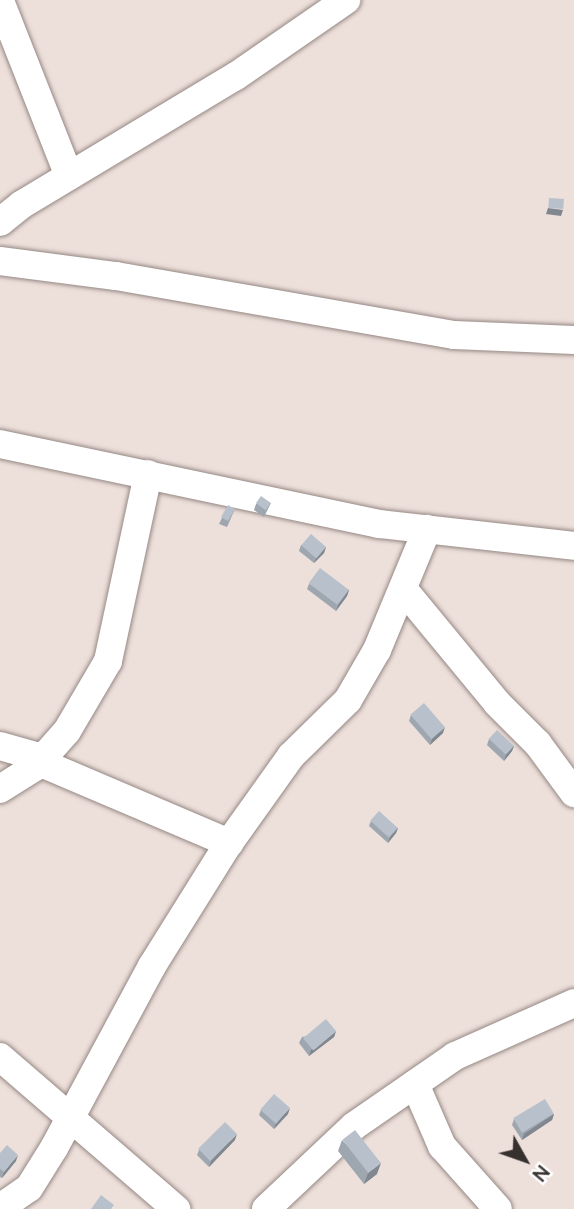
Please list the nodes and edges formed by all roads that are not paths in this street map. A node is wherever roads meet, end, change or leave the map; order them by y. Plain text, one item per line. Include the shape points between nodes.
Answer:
1 (346, 0) edge
2 (0, 1) edge
3 (69, 176) junction
4 (0, 222) edge
5 (0, 261) edge
6 (574, 340) edge
7 (0, 444) edge
8 (148, 474) junction
9 (427, 530) junction
10 (574, 546) edge
11 (404, 590) junction
12 (0, 746) edge
13 (40, 760) junction
14 (0, 789) edge
15 (574, 793) edge
16 (229, 843) junction
17 (574, 1003) edge
18 (0, 1057) edge
19 (415, 1084) junction
20 (71, 1120) junction
21 (0, 1208) edge
22 (176, 1209) edge
23 (266, 1209) edge
24 (498, 1209) edge

1 - 3 street via 236,76
2 - 3 street
3 - 4 street
5 - 6 street via 116,276 454,335
7 - 8 street
8 - 9 street via 267,502
8 - 13 street via 108,661 89,700
9 - 10 street
9 - 11 street
11 - 15 street via 538,744
11 - 16 street via 348,700 291,757
12 - 13 street
13 - 14 street
13 - 16 street
16 - 20 street via 152,965
17 - 19 street via 455,1056
18 - 20 street
19 - 23 street via 354,1126
19 - 24 street via 442,1146
20 - 21 street via 29,1188
20 - 22 street

